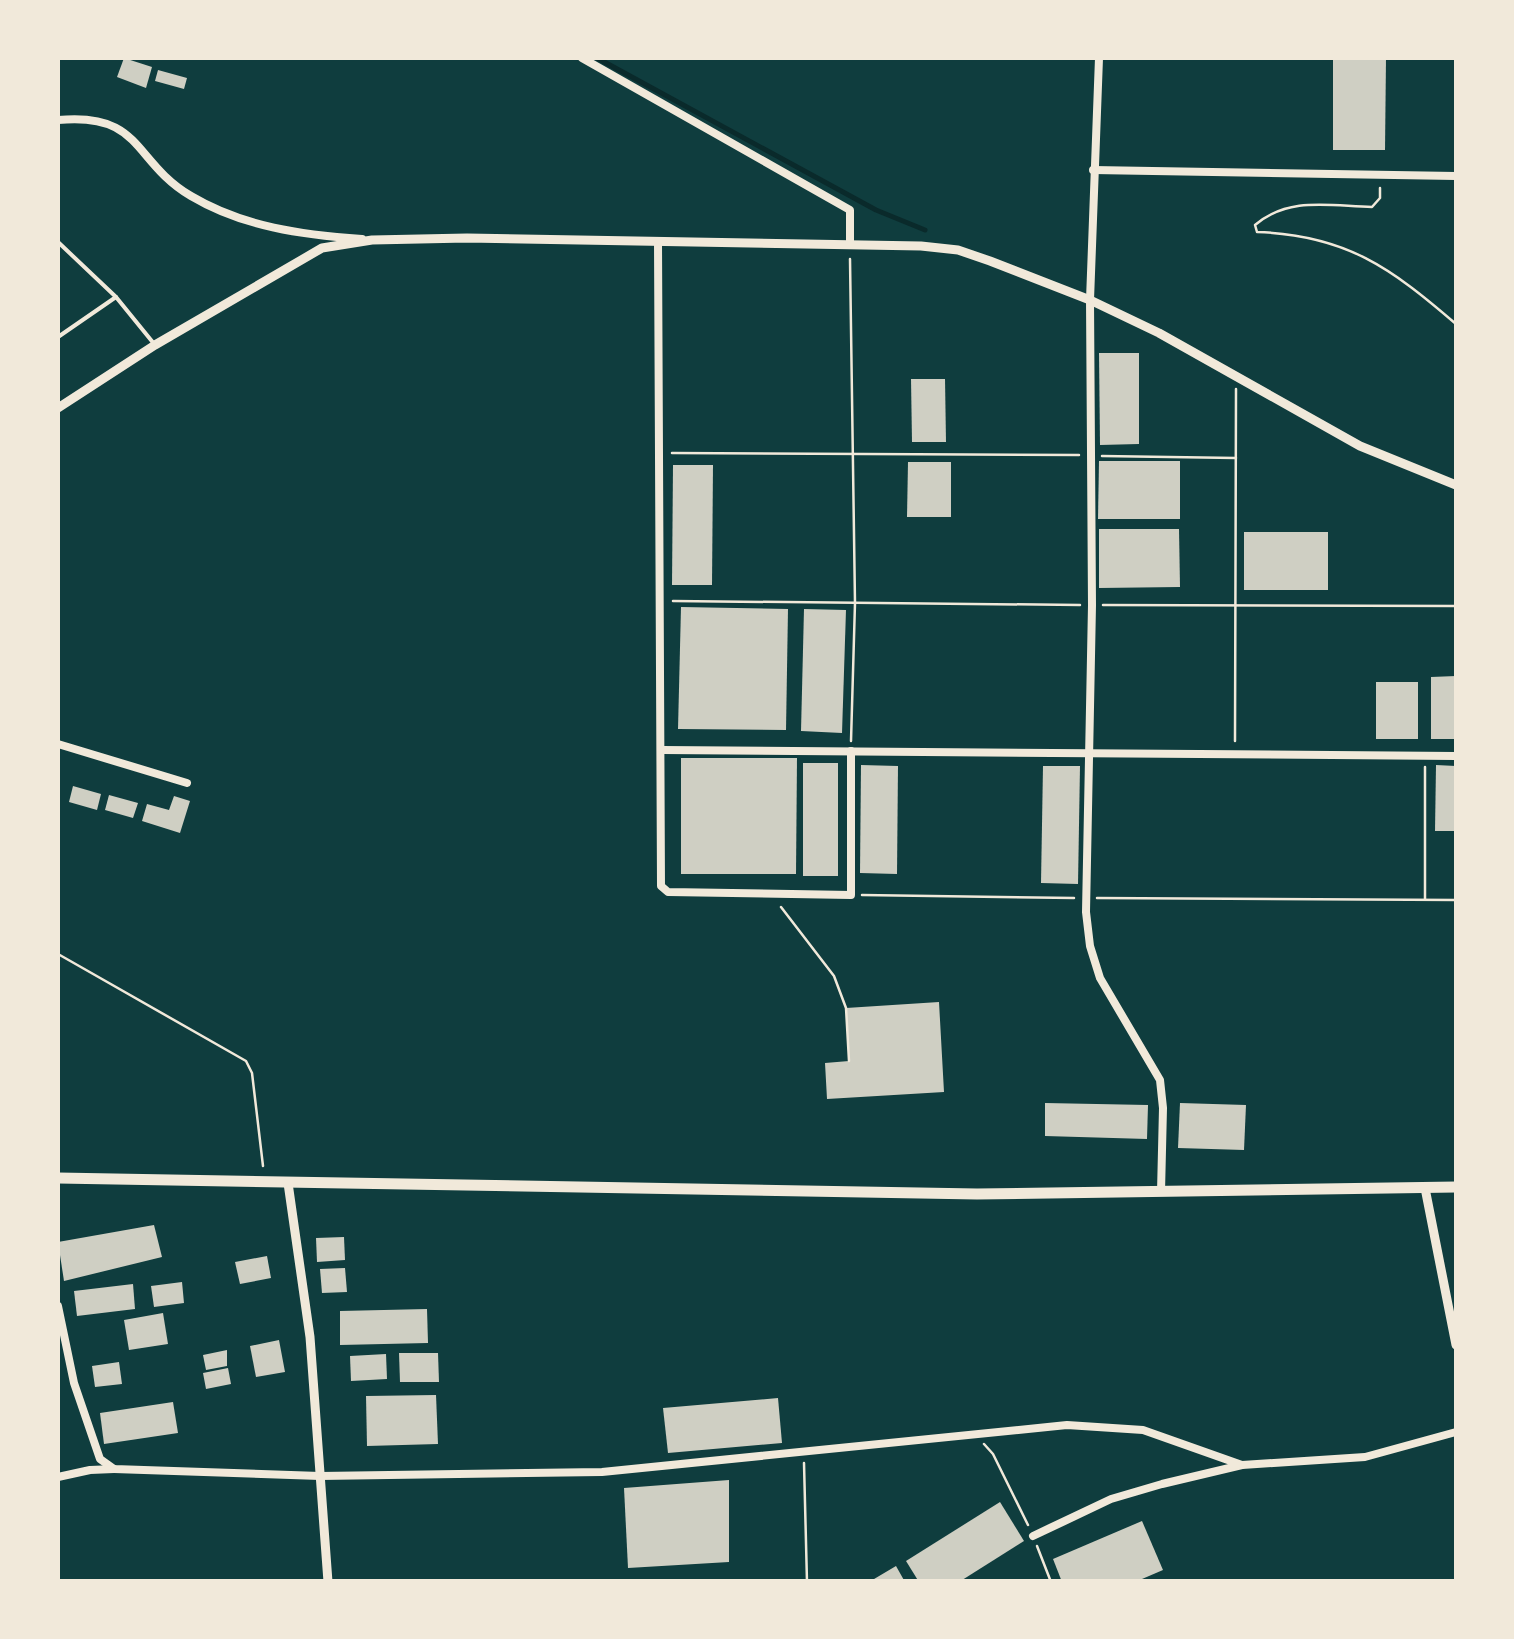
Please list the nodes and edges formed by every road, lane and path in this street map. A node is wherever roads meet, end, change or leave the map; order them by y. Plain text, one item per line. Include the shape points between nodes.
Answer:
1 (582, 58) edge
2 (1099, 58) edge
3 (58, 120) edge
4 (1094, 170) junction
5 (1380, 174) junction
6 (1456, 176) edge
7 (372, 240) junction
8 (658, 241) junction
9 (58, 242) edge
10 (850, 243) junction
11 (116, 297) junction
12 (1090, 300) junction
13 (1456, 324) edge
14 (58, 338) edge
15 (155, 345) junction
16 (1236, 378) junction
17 (58, 408) edge
18 (660, 453) junction
19 (854, 454) junction
20 (1090, 455) junction
21 (1236, 458) junction
22 (1456, 486) edge
23 (661, 600) junction
24 (855, 603) junction
25 (1092, 606) junction
26 (1234, 606) junction
27 (1456, 606) edge
28 (58, 744) edge
29 (662, 750) junction
30 (851, 751) junction
31 (1090, 753) junction
32 (1234, 754) junction
33 (1425, 756) junction
34 (1456, 756) edge
35 (187, 783) dead end
36 (772, 894) junction
37 (851, 895) junction
38 (1086, 898) junction
39 (1425, 900) junction
40 (1456, 900) edge
41 (58, 954) edge
42 (849, 1061) dead end
43 (58, 1178) edge
44 (266, 1183) junction
45 (288, 1183) junction
46 (1456, 1187) edge
47 (1424, 1188) junction
48 (1161, 1192) junction
49 (58, 1306) edge
50 (1456, 1345) edge
51 (1456, 1432) edge
52 (977, 1436) junction
53 (804, 1452) junction
54 (1242, 1465) junction
55 (114, 1469) junction
56 (320, 1476) junction
57 (58, 1477) edge
58 (1033, 1536) junction
59 (328, 1582) edge
60 (807, 1582) edge
61 (1051, 1582) edge

1 - 10 street via 850,210
2 - 4 street
3 - 7 street via 110,124 131,136 155,168 190,196 232,214 289,233
4 - 5 street
4 - 12 street
5 - 6 street
5 - 13 path via 1380,198 1372,207 1290,205 1270,212 1255,225 1257,232 1350,250 1402,277
7 - 8 street
7 - 15 street via 322,248
8 - 10 street
8 - 18 street
9 - 11 lane
10 - 12 street via 958,250
10 - 19 path
11 - 14 lane
11 - 15 lane
12 - 16 street
12 - 20 street
15 - 17 street
16 - 21 path
16 - 22 street via 1360,446
18 - 19 path
18 - 23 street
19 - 20 path
19 - 24 path
20 - 21 path
20 - 25 street
21 - 26 path
23 - 24 path
23 - 29 street
24 - 25 path
24 - 30 path
25 - 26 path
25 - 31 street
26 - 27 path
26 - 32 path
28 - 35 street
29 - 30 street
29 - 36 street via 661,886 668,892
30 - 31 street
30 - 37 street
31 - 32 street
31 - 38 street
32 - 33 street
33 - 34 street
33 - 39 path
36 - 37 street
36 - 42 path via 834,976 846,1008
37 - 38 path
38 - 39 path
38 - 48 street via 1100,978 1160,1080
39 - 40 path
41 - 44 path via 246,1062
43 - 44 highway
44 - 45 highway
45 - 48 highway
45 - 56 street via 310,1336
46 - 47 highway
47 - 48 highway
47 - 50 street
49 - 55 street via 94,1444
51 - 54 street via 1365,1457
52 - 53 street
52 - 54 street via 1067,1425 1143,1430
52 - 58 path via 993,1454
53 - 56 street via 602,1472
53 - 60 path
54 - 58 street via 1111,1499
55 - 56 street
55 - 57 street
56 - 59 street
58 - 61 path

